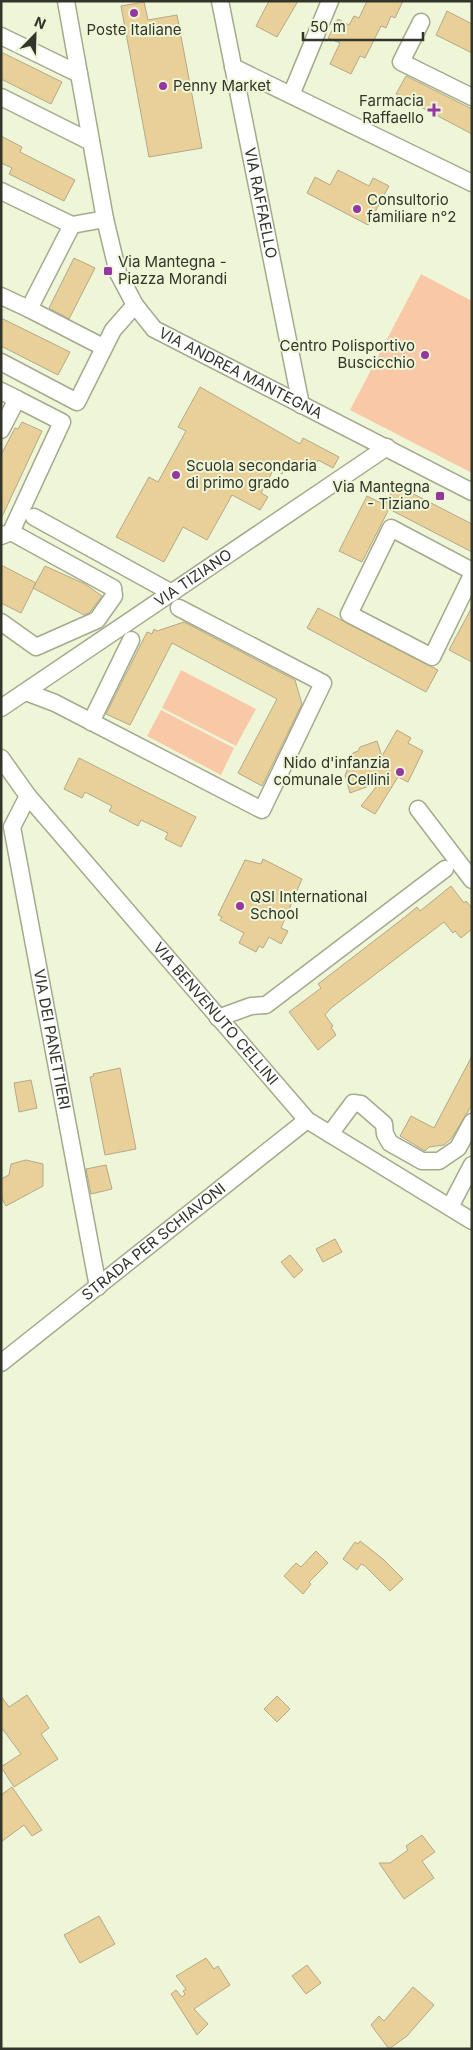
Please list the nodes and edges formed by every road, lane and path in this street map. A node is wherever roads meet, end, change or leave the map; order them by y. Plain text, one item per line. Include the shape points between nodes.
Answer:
1 (66, 1) edge
2 (220, 1) edge
3 (330, 4) edge
4 (421, 22) dead end
5 (1, 36) edge
6 (233, 67) junction
7 (79, 74) junction
8 (292, 95) junction
9 (1, 97) edge
10 (472, 97) edge
11 (91, 142) junction
12 (472, 183) edge
13 (1, 191) edge
14 (105, 219) junction
15 (72, 225) junction
16 (1, 296) edge
17 (135, 305) junction
18 (28, 309) junction
19 (103, 347) junction
20 (1, 362) edge
21 (1, 391) edge
22 (17, 399) junction
23 (301, 405) junction
24 (1, 430) edge
25 (387, 447) junction
26 (472, 492) edge
27 (34, 517) dead end
28 (6, 534) edge
29 (472, 573) edge
30 (172, 593) junction
31 (179, 608) dead end
32 (1, 622) edge
33 (131, 640) dead end
34 (26, 692) junction
35 (1, 708) edge
36 (90, 722) junction
37 (1, 758) edge
38 (28, 796) junction
39 (418, 809) dead end
40 (445, 869) dead end
41 (472, 880) edge
42 (218, 1018) junction
43 (307, 1120) junction
44 (472, 1122) edge
45 (330, 1134) junction
46 (472, 1165) edge
47 (450, 1207) junction
48 (472, 1221) edge
49 (98, 1287) junction
50 (1, 1363) edge

1 - 7 street, VIA ANDREA MANTEGNA
2 - 6 street, VIA RAFFAELLO
3 - 8 street
4 - 10 street via 401,62
5 - 7 street
6 - 8 street
6 - 23 street, VIA RAFFAELLO
7 - 11 street, VIA ANDREA MANTEGNA
8 - 12 street
9 - 11 street
11 - 14 street, VIA ANDREA MANTEGNA
13 - 15 street
14 - 15 street
14 - 17 street, VIA ANDREA MANTEGNA via 118,273
15 - 18 street
16 - 18 street
17 - 19 street
17 - 23 street, VIA ANDREA MANTEGNA via 154,328
18 - 19 street
19 - 20 street via 77,402
21 - 22 street
22 - 24 street
22 - 28 street via 62,422
23 - 25 street, VIA ANDREA MANTEGNA
25 - 26 street, VIA ANDREA MANTEGNA
25 - 30 street, VIA TIZIANO
27 - 30 street
28 - 32 street via 114,588 114,596 97,620 36,647
29 - 29 street via 391,528 349,614 432,656
30 - 34 street, VIA TIZIANO
31 - 36 street via 323,683 262,810
33 - 36 street
34 - 35 street, VIA TIZIANO
34 - 36 street
37 - 38 street, VIA BENVENUTO CELLINI
38 - 42 street, VIA BENVENUTO CELLINI
38 - 49 street, VIA DEI PANETTIERI via 12,828
39 - 41 street
40 - 42 street via 266,1005 251,1006
42 - 43 street, VIA BENVENUTO CELLINI
43 - 45 street, VIA BENVENUTO CELLINI
43 - 49 street, STRADA PER SCHIAVONI
44 - 45 street via 458,1148 439,1161 422,1161 390,1143 384,1124 360,1104 353,1103
45 - 47 street, VIA BENVENUTO CELLINI
46 - 47 street
47 - 48 street, VIA BENVENUTO CELLINI
49 - 50 street, STRADA PER SCHIAVONI

